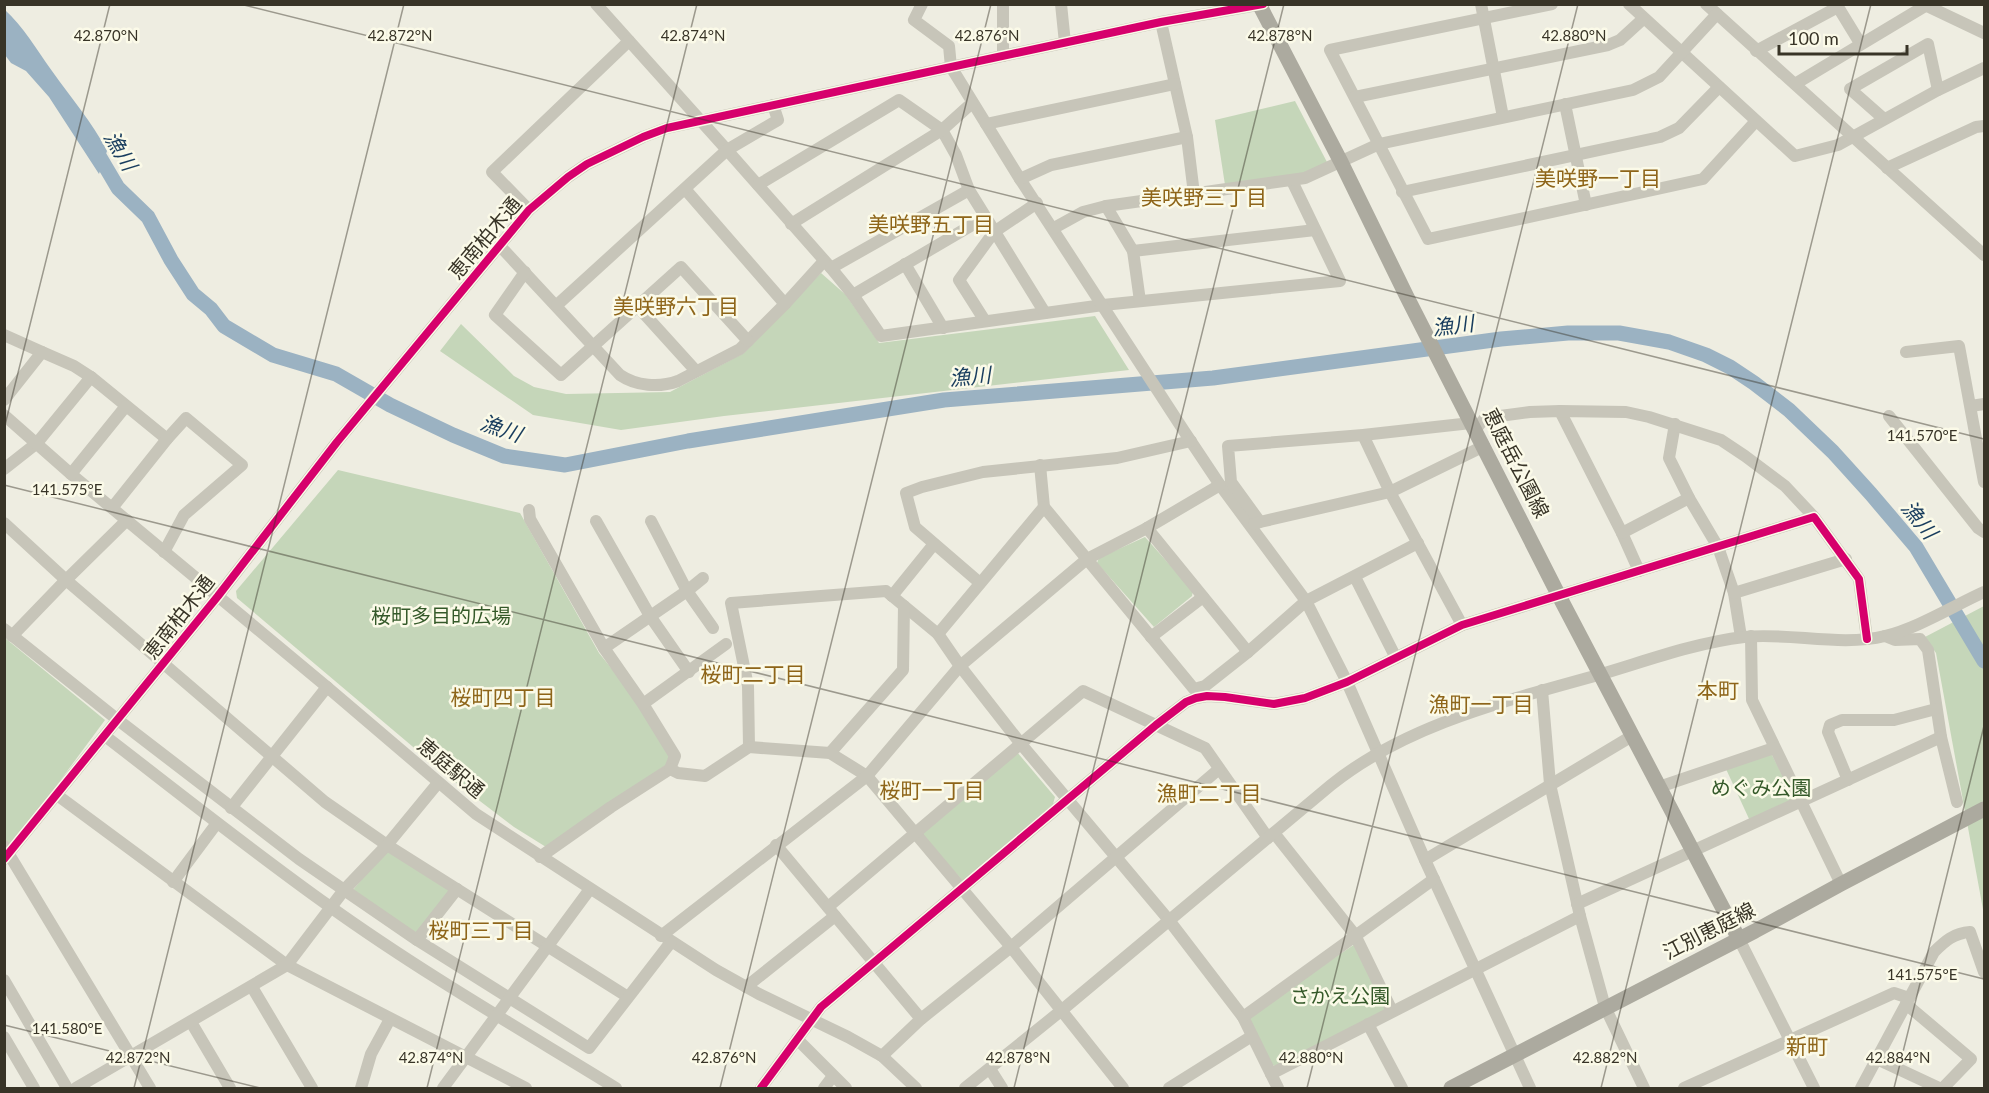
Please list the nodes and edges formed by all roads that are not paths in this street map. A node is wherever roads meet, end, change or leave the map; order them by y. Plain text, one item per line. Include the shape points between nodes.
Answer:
1 (596, 4) edge
2 (922, 4) edge
3 (1003, 4) edge
4 (1061, 4) edge
5 (1481, 4) edge
6 (1552, 4) edge
7 (1629, 4) edge
8 (1706, 4) edge
9 (1955, 4) edge
10 (1260, 5) edge
11 (1924, 5) edge
12 (1717, 14) junction
13 (1484, 19) junction
14 (1643, 19) junction
15 (1954, 19) junction
16 (1161, 22) junction
17 (1984, 33) edge
18 (629, 41) junction
19 (1065, 43) junction
20 (1860, 43) junction
21 (1756, 51) junction
22 (1681, 53) junction
23 (1003, 56) junction
24 (951, 67) junction
25 (1984, 68) edge
26 (1494, 69) junction
27 (1175, 84) junction
28 (1795, 84) junction
29 (1719, 87) junction
30 (1938, 90) junction
31 (1355, 97) junction
32 (972, 103) junction
33 (1564, 104) junction
34 (773, 105) junction
35 (1503, 117) junction
36 (1884, 119) junction
37 (700, 120) junction
38 (1756, 121) junction
39 (986, 124) junction
40 (1984, 126) edge
41 (942, 130) junction
42 (1187, 137) junction
43 (1852, 137) junction
44 (1378, 144) junction
45 (727, 150) junction
46 (1576, 154) junction
47 (1341, 162) junction
48 (1887, 168) junction
49 (1020, 179) junction
50 (1292, 181) junction
51 (758, 185) junction
52 (685, 189) junction
53 (969, 190) junction
54 (1402, 192) junction
55 (1194, 194) junction
56 (1037, 203) junction
57 (1586, 205) junction
58 (1106, 206) junction
59 (529, 210) junction
60 (984, 218) junction
61 (791, 224) junction
62 (1054, 228) junction
63 (1315, 230) junction
64 (994, 232) junction
65 (500, 246) junction
66 (1133, 251) junction
67 (1984, 255) edge
68 (905, 264) junction
69 (827, 265) junction
70 (525, 272) junction
71 (853, 296) junction
72 (1140, 301) junction
73 (785, 303) junction
74 (557, 305) junction
75 (1103, 305) junction
76 (638, 307) junction
77 (1045, 313) junction
78 (985, 321) junction
79 (943, 328) junction
80 (4, 335) edge
81 (748, 341) junction
82 (594, 346) junction
83 (42, 352) junction
84 (1906, 352) dead end
85 (696, 371) junction
86 (91, 377) junction
87 (4, 400) edge
88 (1984, 404) edge
89 (126, 406) junction
90 (1971, 406) junction
91 (1560, 411) junction
92 (4, 415) edge
93 (1889, 416) dead end
94 (1675, 424) junction
95 (1473, 426) junction
96 (1363, 435) junction
97 (1187, 436) junction
98 (167, 439) junction
99 (37, 443) junction
100 (1484, 446) junction
101 (1040, 465) junction
102 (4, 469) edge
103 (71, 474) junction
104 (1984, 482) edge
105 (1220, 485) junction
106 (1390, 492) junction
107 (1689, 498) junction
108 (1044, 507) junction
109 (112, 508) junction
110 (529, 510) dead end
111 (1814, 517) junction
112 (127, 520) junction
113 (596, 521) dead end
114 (651, 521) dead end
115 (4, 523) edge
116 (1255, 524) junction
117 (1147, 528) junction
118 (1984, 532) edge
119 (1622, 533) junction
120 (1418, 543) junction
121 (934, 544) junction
122 (1718, 547) junction
123 (164, 552) junction
124 (1087, 559) junction
125 (1846, 559) junction
126 (1639, 571) junction
127 (1355, 577) junction
128 (703, 578) dead end
129 (66, 580) junction
130 (980, 583) junction
131 (687, 591) junction
132 (1984, 592) edge
133 (1734, 593) junction
134 (1558, 594) junction
135 (218, 596) junction
136 (892, 596) junction
137 (1203, 597) junction
138 (1306, 601) junction
139 (904, 606) junction
140 (650, 616) junction
141 (1462, 625) junction
142 (713, 628) dead end
143 (8, 633) edge
144 (938, 634) junction
145 (1151, 636) junction
146 (1886, 636) junction
147 (1746, 637) junction
148 (1867, 639) junction
149 (726, 644) dead end
150 (604, 648) junction
151 (1248, 652) junction
152 (1396, 658) junction
153 (164, 663) junction
154 (960, 666) junction
155 (689, 672) junction
156 (1601, 674) junction
157 (1347, 682) junction
158 (327, 687) junction
159 (1542, 690) junction
160 (643, 704) junction
161 (1936, 709) junction
162 (118, 720) junction
163 (1156, 725) junction
164 (105, 736) junction
165 (1632, 736) junction
166 (1941, 737) junction
167 (1021, 744) junction
168 (749, 747) junction
169 (1774, 748) junction
170 (830, 753) junction
171 (1379, 753) junction
172 (272, 755) junction
173 (670, 769) junction
174 (1219, 770) junction
175 (867, 776) junction
176 (1848, 780) junction
177 (438, 783) junction
178 (1550, 784) junction
179 (1659, 787) junction
180 (57, 795) junction
181 (1068, 800) junction
182 (1802, 802) junction
183 (1957, 802) dead end
184 (231, 808) junction
185 (1984, 808) edge
186 (218, 823) junction
187 (917, 834) junction
188 (1271, 835) junction
189 (387, 845) junction
190 (776, 845) junction
191 (1693, 851) junction
192 (6, 853) edge
193 (540, 857) junction
194 (1115, 857) junction
195 (1425, 860) junction
196 (1434, 879) junction
197 (173, 882) junction
198 (1841, 884) junction
199 (457, 889) junction
200 (590, 889) junction
201 (961, 889) junction
202 (344, 890) junction
203 (330, 907) junction
204 (1578, 910) junction
205 (832, 912) junction
206 (1168, 920) junction
207 (1355, 935) junction
208 (666, 939) junction
209 (1739, 939) junction
210 (417, 940) junction
211 (548, 946) junction
212 (1011, 947) junction
213 (873, 962) junction
214 (287, 965) junction
215 (1476, 969) junction
216 (1984, 972) edge
217 (5, 981) edge
218 (252, 987) junction
219 (746, 987) junction
220 (509, 997) junction
221 (628, 998) junction
222 (1907, 1001) junction
223 (1605, 1007) junction
224 (1062, 1010) junction
225 (1392, 1011) junction
226 (497, 1015) junction
227 (1243, 1017) junction
228 (390, 1019) junction
229 (921, 1019) junction
230 (812, 1020) junction
231 (191, 1022) junction
232 (1368, 1024) junction
233 (1252, 1036) junction
234 (4, 1037) edge
235 (797, 1039) junction
236 (1789, 1042) junction
237 (1515, 1055) junction
238 (131, 1056) junction
239 (882, 1056) junction
240 (466, 1058) junction
241 (1877, 1059) junction
242 (990, 1069) junction
243 (1271, 1074) junction
244 (833, 1076) junction
245 (34, 1089) edge
246 (67, 1089) edge
247 (76, 1089) edge
248 (150, 1089) edge
249 (230, 1089) edge
250 (312, 1089) edge
251 (361, 1089) edge
252 (443, 1089) edge
253 (526, 1089) edge
254 (616, 1089) edge
255 (761, 1089) edge
256 (824, 1089) edge
257 (846, 1089) edge
258 (916, 1089) edge
259 (965, 1089) edge
260 (1002, 1089) edge
261 (1123, 1089) edge
262 (1169, 1089) edge
263 (1278, 1089) edge
264 (1402, 1089) edge
265 (1451, 1089) edge
266 (1530, 1089) edge
267 (1644, 1089) edge
268 (1684, 1089) edge
269 (1814, 1089) edge
270 (1861, 1089) edge
271 (1941, 1089) edge

1 - 18 street
2 - 24 street via 914,20 949,46
3 - 23 street
4 - 19 street
5 - 13 street
6 - 13 street
7 - 14 street
8 - 12 street
9 - 15 street
10 - 16 street, 恵南柏木通
10 - 47 main road, 恵庭岳公園線
11 - 15 street
11 - 20 street
12 - 21 street
12 - 22 street
13 - 26 street
13 - 31 street via 1330,50
14 - 22 street
14 - 26 street via 1620,40 1608,45
15 - 17 street
16 - 19 street, 恵南柏木通
16 - 27 street
18 - 37 street
18 - 59 street via 492,172
19 - 23 street, 恵南柏木通
20 - 21 street via 1838,7
20 - 28 street
21 - 28 street
22 - 29 street
22 - 33 street via 1659,77 1645,85
23 - 24 street, 恵南柏木通
24 - 32 street
24 - 34 street, 恵南柏木通
25 - 30 street
26 - 31 street
26 - 35 street
27 - 39 street
27 - 42 street
28 - 43 street
29 - 38 street
29 - 46 street via 1679,128 1660,137
30 - 36 street
30 - 36 street via 1928,44 1850,89
31 - 44 street
32 - 39 street
32 - 41 street
33 - 35 street
33 - 46 street
34 - 37 street, 恵南柏木通
34 - 45 street via 778,120
35 - 44 street
36 - 43 street
37 - 45 street
37 - 59 street, 恵南柏木通 via 667,128 612,151 568,177
38 - 43 street via 1795,156 1838,145
38 - 57 street via 1703,179
39 - 49 street
40 - 48 street
41 - 51 street via 898,100
41 - 53 street
41 - 61 street
42 - 49 street via 1051,165
42 - 55 street
43 - 48 street
44 - 47 street
44 - 54 street
45 - 51 street
45 - 52 street
46 - 54 street
46 - 57 street
47 - 50 street
47 - 95 main road, 恵庭岳公園線
48 - 67 street
49 - 56 street
50 - 55 street
50 - 63 street
51 - 61 street
52 - 73 street
52 - 74 street
53 - 60 street
53 - 69 street
54 - 57 street via 1428,239
55 - 58 street
56 - 62 street
56 - 64 street
58 - 62 street via 1083,212
58 - 66 street
59 - 65 street, 恵南柏木通
60 - 64 street
60 - 68 street
61 - 69 street
62 - 75 street
63 - 66 street
63 - 72 street via 1340,280
64 - 77 street
64 - 78 street via 959,280
65 - 70 street
65 - 135 street, 恵南柏木通 via 337,442
66 - 72 street
68 - 71 street
68 - 79 street
69 - 71 street
69 - 73 street
70 - 74 street
70 - 82 street via 495,315 561,375
71 - 79 street via 881,336
72 - 75 street
73 - 81 street
74 - 82 street
75 - 77 street
75 - 97 street
76 - 81 street via 681,267
76 - 82 street
76 - 85 street
77 - 78 street
78 - 79 street
80 - 83 street
81 - 85 street
82 - 85 street via 620,375 638,383 668,385
83 - 86 street
83 - 87 street
84 - 90 street via 1959,346
86 - 89 street
86 - 99 street
88 - 90 street
89 - 98 street
89 - 103 street
90 - 104 street
91 - 94 street via 1626,412
91 - 95 street via 1485,418
91 - 119 street
92 - 99 street, 恵庭駅通
93 - 118 street
94 - 107 street via 1669,458
94 - 111 street via 1721,440 1745,456 1785,486
95 - 96 street
95 - 100 main road, 恵庭岳公園線
96 - 106 street
96 - 116 street via 1228,446 1231,482
97 - 101 street via 1117,458
97 - 105 street
98 - 109 street
98 - 123 street via 186,418 242,465 184,515
99 - 102 street
99 - 103 street, 恵庭駅通
100 - 106 street
100 - 134 main road, 恵庭岳公園線
101 - 108 street
101 - 121 street via 983,472 906,493 915,526
103 - 109 street, 恵庭駅通
105 - 116 street
105 - 117 street
106 - 116 street
106 - 120 street
107 - 119 street
107 - 122 street
108 - 124 street
108 - 130 street
109 - 112 street, 恵庭駅通
110 - 150 street via 530,519
111 - 122 street
111 - 125 street
112 - 123 street, 恵庭駅通
112 - 129 street
113 - 140 street
114 - 131 street
115 - 129 street
116 - 138 street
117 - 124 street
117 - 137 street
119 - 126 street
120 - 127 street
120 - 141 street
121 - 130 street
121 - 136 street
122 - 126 street
122 - 133 street
123 - 135 street, 恵庭駅通
124 - 145 street
124 - 154 street
125 - 133 street
125 - 148 street via 1859,579
126 - 134 street
127 - 138 street
127 - 152 street
128 - 131 street
129 - 143 street
129 - 153 street
130 - 144 street
131 - 140 street
131 - 142 street
132 - 146 street
133 - 147 street
134 - 141 street
134 - 156 main road, 恵庭岳公園線
135 - 153 street, 恵南柏木通
135 - 158 street, 恵庭駅通
136 - 139 street
136 - 168 street via 886,591 731,603 748,686
137 - 145 street
137 - 151 street
138 - 151 street
138 - 157 street
139 - 144 street
139 - 170 street via 903,670
140 - 150 street
140 - 155 street
141 - 152 street
143 - 162 street
144 - 154 street
145 - 151 street via 1194,689 1204,686
146 - 148 street
146 - 161 street via 1895,640 1920,639 1928,650
147 - 148 street
147 - 156 street via 1705,644
147 - 169 street via 1752,700
149 - 155 street
150 - 160 street
152 - 157 street
153 - 162 street, 恵南柏木通
153 - 172 street
154 - 167 street
154 - 175 street
155 - 160 street
156 - 159 street
156 - 165 main road, 恵庭岳公園線
157 - 163 street via 1305,698 1274,704 1225,697 1196,698
157 - 171 street
158 - 172 street
158 - 177 street, 恵庭駅通
159 - 171 street via 1448,721
159 - 178 street
160 - 173 street via 675,756
161 - 166 street
161 - 176 street via 1894,720 1842,720 1830,725 1828,732
162 - 164 street, 恵南柏木通
162 - 184 street
163 - 167 street via 1083,691
163 - 174 street via 1204,748
163 - 181 street
164 - 180 street, 恵南柏木通
164 - 186 street
165 - 178 street
165 - 179 main road, 恵庭岳公園線
166 - 176 street
166 - 183 street
167 - 181 street
167 - 187 street
168 - 170 street
168 - 173 street via 705,776
169 - 179 street
169 - 182 street
170 - 175 street
171 - 188 street via 1351,768
171 - 195 street
172 - 184 street
172 - 189 street via 326,802
173 - 193 street
174 - 188 street
174 - 194 street
175 - 187 street
175 - 190 street
176 - 182 street
177 - 189 street
177 - 193 street, 恵庭駅通
178 - 195 street
178 - 204 street
179 - 191 main road, 恵庭岳公園線
180 - 192 street, 恵南柏木通
180 - 197 street
181 - 194 street
181 - 201 street
182 - 191 street
182 - 198 street
184 - 202 street
185 - 198 main road, 江別恵庭線
186 - 197 street
186 - 203 street
187 - 201 street
187 - 205 street
188 - 206 street
188 - 207 street
189 - 199 street
189 - 202 street
190 - 205 street
190 - 208 street
191 - 204 street
191 - 209 main road, 恵庭岳公園線
192 - 238 street
193 - 200 street, 恵庭駅通
194 - 206 street
194 - 212 street
195 - 196 street
196 - 207 street
196 - 215 street
197 - 214 street
198 - 209 main road, 江別恵庭線
199 - 210 street
199 - 211 street
200 - 208 street, 恵庭駅通
200 - 211 street
201 - 212 street
201 - 213 street
202 - 203 street
202 - 210 street
203 - 214 street
203 - 226 street
204 - 215 street
204 - 223 street
205 - 213 street
205 - 219 street
206 - 224 street
206 - 227 street
207 - 225 street
207 - 227 street
208 - 219 street, 恵庭駅通
208 - 221 street
209 - 223 main road, 江別恵庭線
209 - 236 street
210 - 220 street
211 - 220 street
211 - 221 street
212 - 224 street
212 - 229 street
213 - 229 street
213 - 230 street via 821,1007
214 - 218 street
214 - 228 street
215 - 225 street
215 - 237 street
216 - 222 street via 1970,932 1960,933 1934,952
217 - 246 street
218 - 231 street
218 - 250 street
219 - 230 street, 恵庭駅通
220 - 221 street via 589,1048
220 - 226 street
222 - 236 street via 1894,993
222 - 241 street
222 - 271 street via 1971,1059
223 - 237 main road, 江別恵庭線
223 - 267 street
224 - 242 street
224 - 261 street
225 - 232 street
226 - 240 street
226 - 254 street
227 - 233 street
228 - 240 street
228 - 251 street via 370,1054
229 - 239 street
230 - 235 street
230 - 239 street, 恵庭駅通
231 - 238 street
231 - 249 street
232 - 243 street
232 - 264 street
233 - 243 street
233 - 262 street
234 - 245 street
235 - 244 street
235 - 255 street
236 - 268 street
236 - 269 street
237 - 265 main road, 江別恵庭線
237 - 266 street
238 - 247 street
238 - 248 street
239 - 258 street, 恵庭駅通
240 - 252 street
240 - 253 street
241 - 270 street
241 - 271 street
242 - 259 street
242 - 260 street
243 - 263 street
244 - 256 street
244 - 257 street

